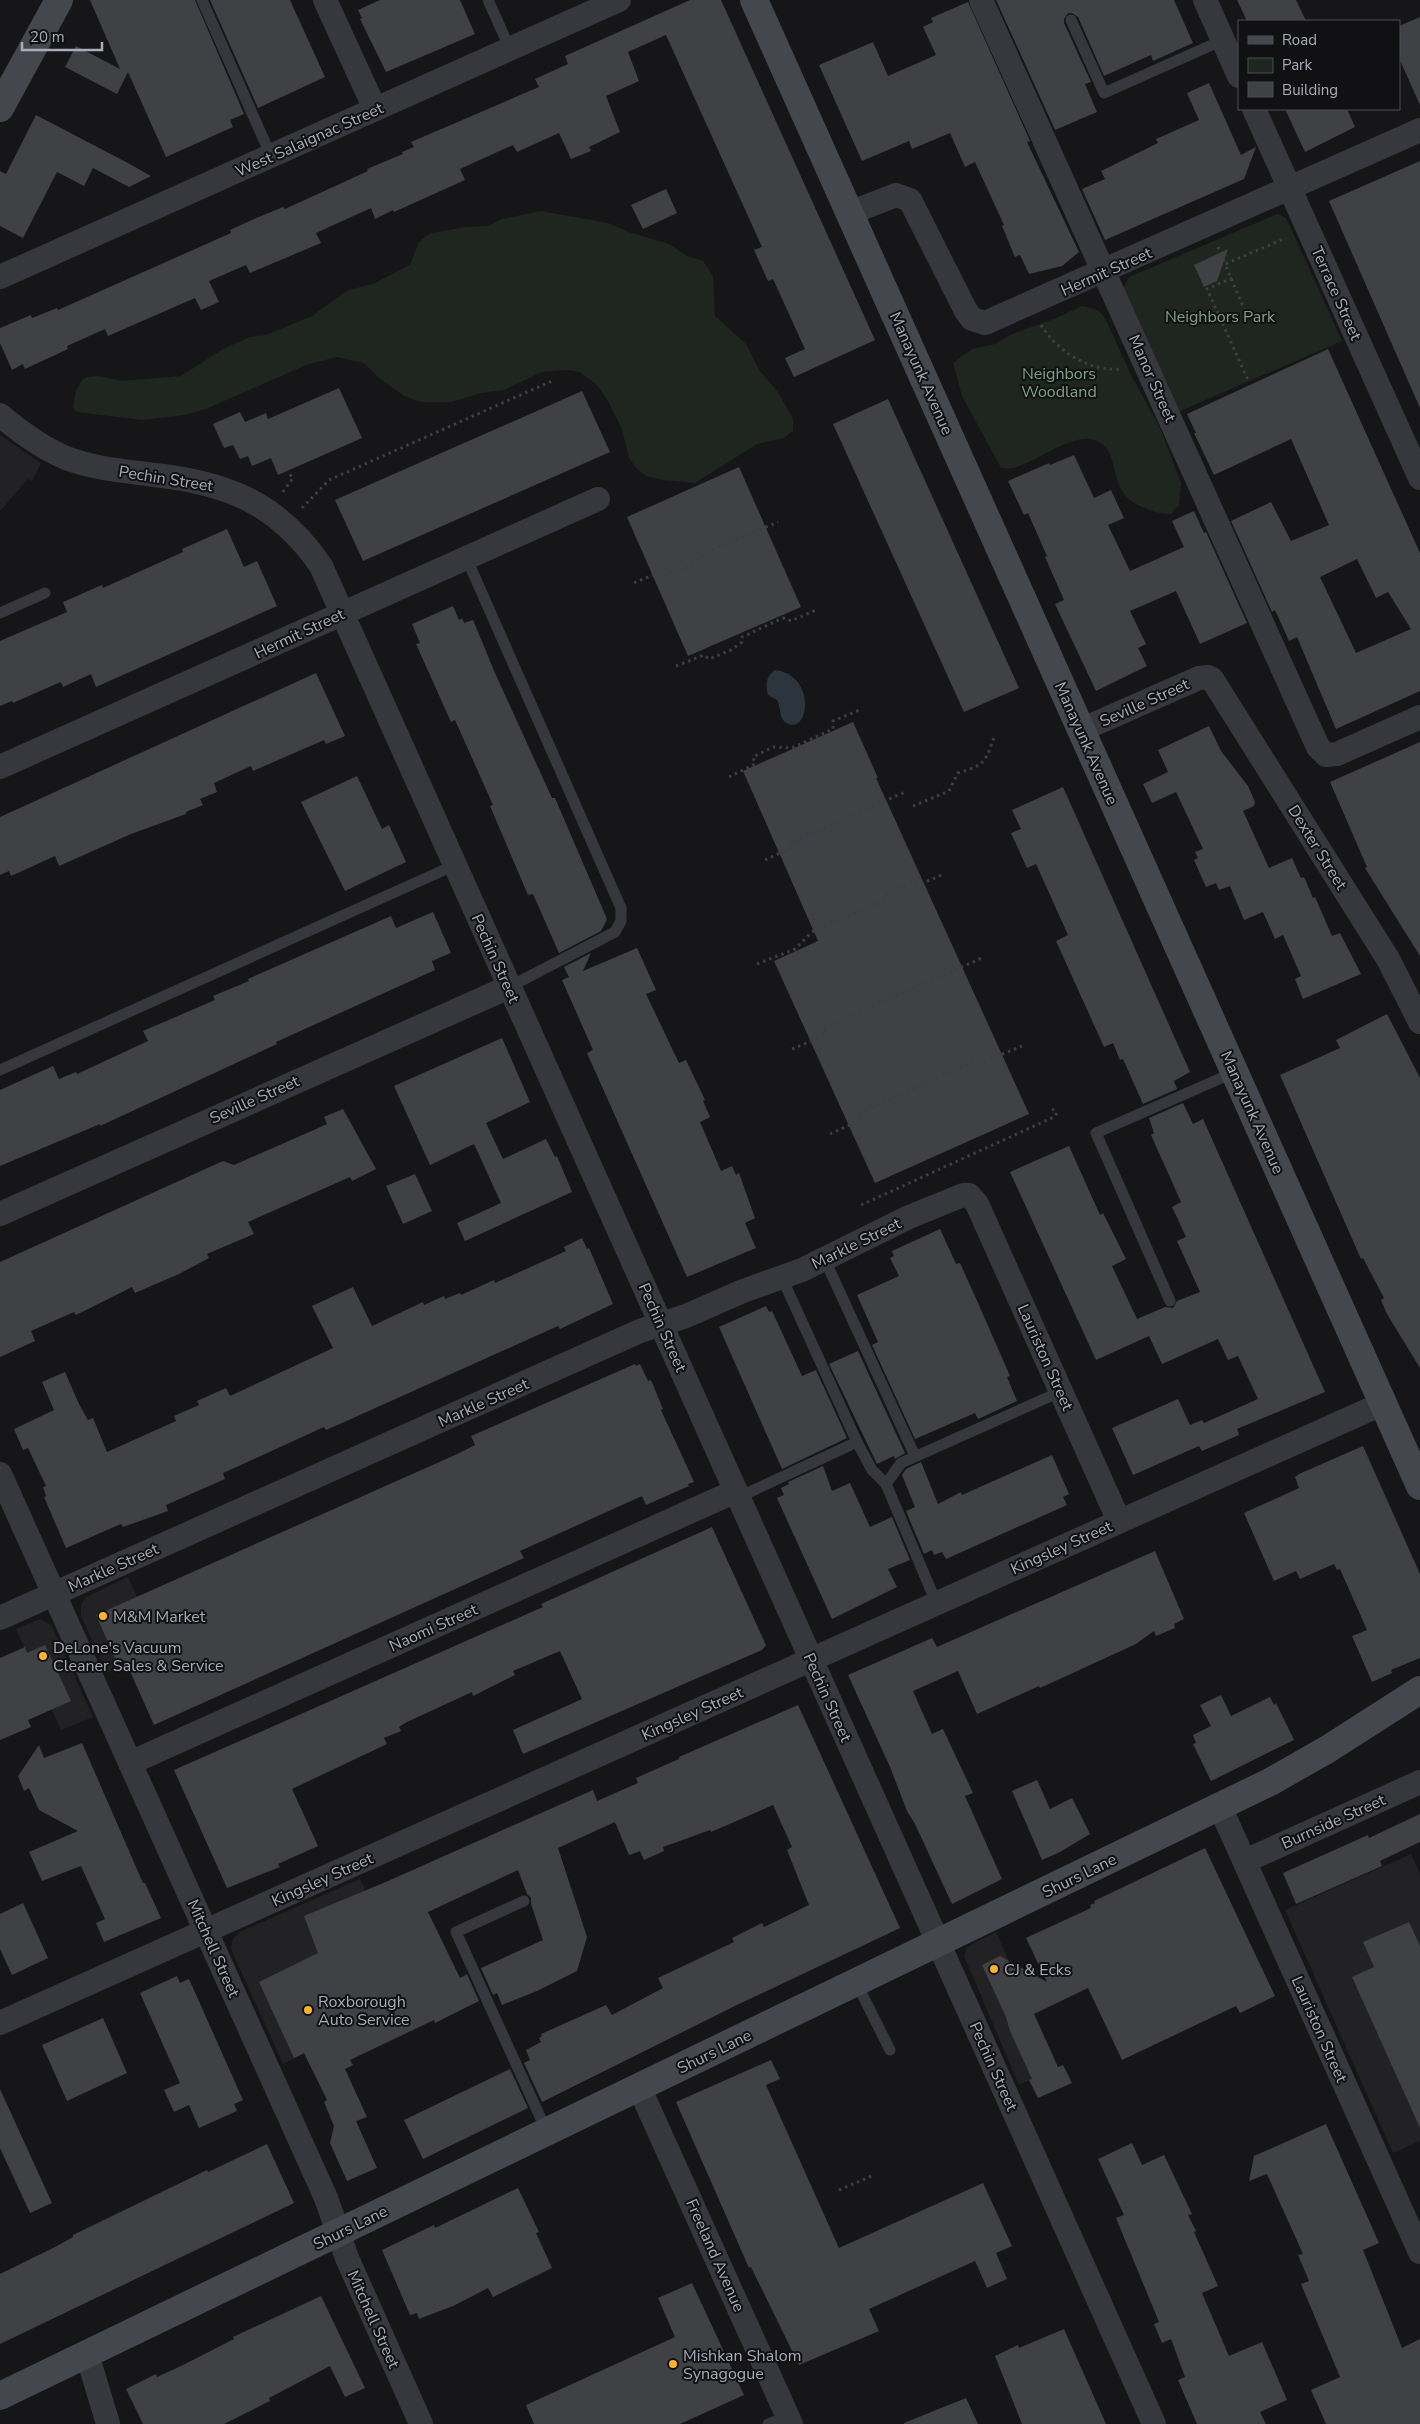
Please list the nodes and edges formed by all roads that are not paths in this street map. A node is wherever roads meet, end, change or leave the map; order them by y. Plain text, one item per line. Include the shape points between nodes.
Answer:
1 (59, 0) edge
2 (202, 0) edge
3 (325, 0) edge
4 (488, 0) edge
5 (619, 0) edge
6 (754, 0) edge
7 (980, 0) edge
8 (1205, 0) edge
9 (1071, 20) dead end
10 (1223, 40) junction
11 (510, 49) junction
12 (1238, 74) edge
13 (2, 102) edge
14 (375, 109) junction
15 (1254, 110) edge
16 (1420, 130) edge
17 (271, 156) junction
18 (1290, 188) junction
19 (850, 214) junction
20 (1104, 272) junction
21 (0, 277) edge
22 (0, 415) edge
23 (1411, 434) edge
24 (1420, 478) edge
25 (598, 499) dead end
26 (466, 557) junction
27 (45, 593) dead end
28 (0, 613) edge
29 (343, 614) junction
30 (1208, 677) joint
31 (1420, 717) edge
32 (1082, 730) junction
33 (0, 767) edge
34 (455, 866) junction
35 (1411, 984) edge
36 (509, 987) junction
37 (1420, 1022) edge
38 (0, 1070) edge
39 (1235, 1072) junction
40 (969, 1195) joint
41 (0, 1214) edge
42 (825, 1260) junction
43 (782, 1278) junction
44 (1170, 1301) dead end
45 (662, 1324) junction
46 (1062, 1391) junction
47 (1384, 1403) junction
48 (857, 1442) junction
49 (915, 1456) junction
50 (0, 1474) edge
51 (886, 1484) junction
52 (1420, 1486) edge
53 (737, 1494) junction
54 (1119, 1521) junction
55 (54, 1593) junction
56 (936, 1602) junction
57 (0, 1618) edge
58 (812, 1659) junction
59 (1420, 1690) edge
60 (130, 1763) junction
61 (1420, 1782) edge
62 (1220, 1807) junction
63 (1245, 1860) junction
64 (524, 1902) dead end
65 (206, 1931) junction
66 (939, 1942) junction
67 (856, 1982) junction
68 (2, 2017) edge
69 (890, 2050) dead end
70 (639, 2087) junction
71 (547, 2132) junction
72 (339, 2232) junction
73 (1420, 2252) edge
74 (88, 2354) junction
75 (0, 2396) edge
76 (782, 2421) edge
77 (108, 2424) edge
78 (421, 2424) edge
79 (1154, 2424) edge

1 - 13 street
2 - 17 lane
3 - 14 street
4 - 11 lane
5 - 11 street, West Salaignac Street
6 - 19 street, Manayunk Avenue
7 - 20 street, Manor Street
8 - 10 street
9 - 10 lane via 1104,93
10 - 12 street
11 - 14 street, West Salaignac Street
14 - 17 street, West Salaignac Street
15 - 18 street, Terrace Street
16 - 18 street, Hermit Street
17 - 21 street, West Salaignac Street
18 - 20 street, Hermit Street
18 - 23 street, Terrace Street
19 - 20 street, Hermit Street via 896,195 910,200 966,311 978,322 992,322
19 - 32 street, Manayunk Avenue
20 - 31 street, Manor Street via 1318,747 1326,754 1337,754
22 - 29 street, Pechin Street via 25,436 66,458 106,469 200,481 247,497 299,536 321,566
23 - 24 street, Terrace Street
25 - 26 street, Hermit Street
26 - 29 street, Hermit Street
26 - 36 lane via 621,908 621,921 615,932
27 - 28 lane
29 - 33 street, Hermit Street
29 - 34 street, Pechin Street
30 - 32 street, Seville Street via 1199,678
30 - 35 street, Dexter Street via 1215,682 1388,959
32 - 39 street, Manayunk Avenue
34 - 36 street, Pechin Street
34 - 38 lane
35 - 37 street, Dexter Street
36 - 41 street, Seville Street
36 - 45 street, Pechin Street
39 - 44 lane via 1096,1133
39 - 47 street, Manayunk Avenue
40 - 42 street, Markle Street via 957,1196 917,1214
40 - 46 street, Lauriston Street via 977,1204
42 - 43 street, Markle Street
42 - 49 lane
43 - 45 street, Markle Street
43 - 48 lane
45 - 53 street, Pechin Street
45 - 55 street, Markle Street
46 - 49 lane
46 - 54 street, Lauriston Street
47 - 52 street, Manayunk Avenue
47 - 54 street, Kingsley Street
48 - 51 lane via 872,1470
48 - 53 lane
49 - 51 lane via 901,1463
50 - 55 street, Mitchell Street
51 - 56 lane
53 - 58 street, Pechin Street
53 - 60 street, Naomi Street
54 - 56 street, Kingsley Street
55 - 57 street, Markle Street
55 - 60 street, Mitchell Street
56 - 58 street, Kingsley Street
58 - 65 street, Kingsley Street
58 - 66 street, Pechin Street
59 - 62 street, Shurs Lane via 1299,1767
60 - 65 street, Mitchell Street
61 - 63 street, Burnside Street
62 - 63 street, Lauriston Street
62 - 66 street, Shurs Lane
63 - 73 street, Lauriston Street
64 - 71 lane via 456,1932
65 - 68 street, Kingsley Street
65 - 72 street, Mitchell Street
66 - 67 street, Shurs Lane
66 - 79 street, Pechin Street
67 - 69 lane
67 - 70 street, Shurs Lane
70 - 71 street, Shurs Lane
70 - 76 street, Freeland Avenue
71 - 72 street, Shurs Lane
72 - 74 street, Shurs Lane
72 - 78 street, Mitchell Street via 347,2258
74 - 75 street, Shurs Lane
74 - 77 street

